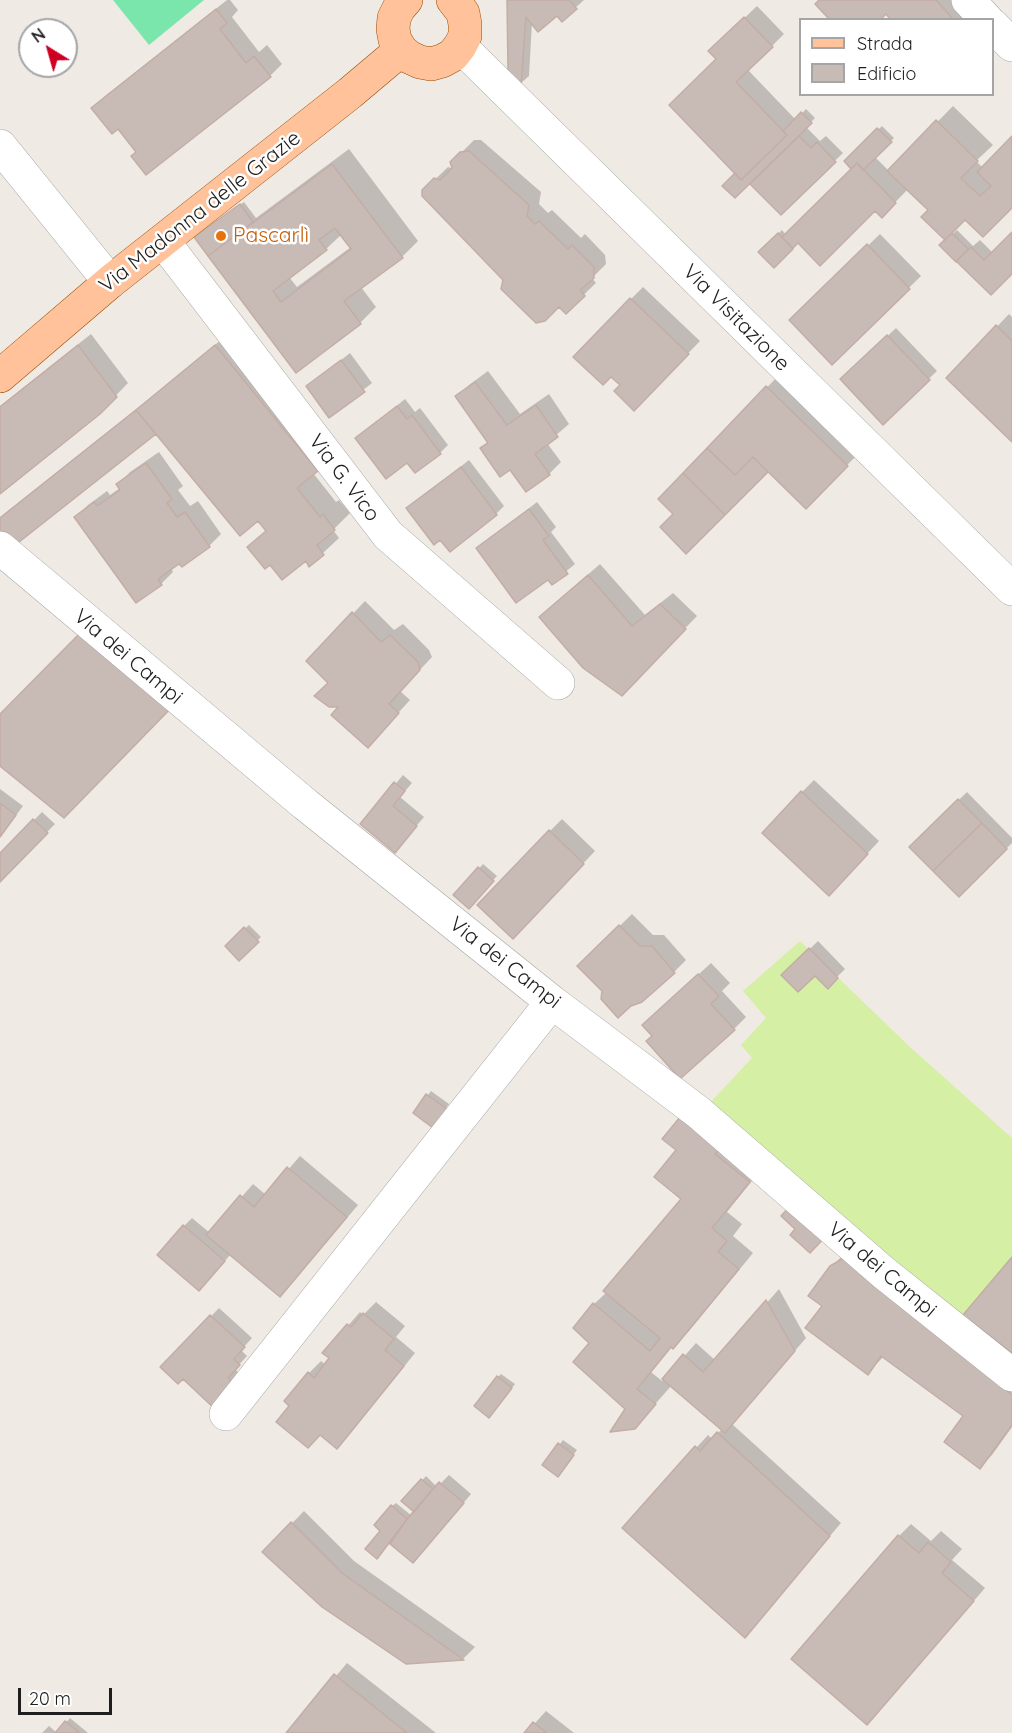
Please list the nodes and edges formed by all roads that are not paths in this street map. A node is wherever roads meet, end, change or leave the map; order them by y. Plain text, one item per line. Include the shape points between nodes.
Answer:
1 (968, 0) edge
2 (457, 1) edge
3 (398, 2) edge
4 (985, 18) edge
5 (994, 26) edge
6 (1012, 45) edge
7 (460, 46) junction
8 (401, 50) junction
9 (0, 146) edge
10 (163, 241) junction
11 (110, 282) junction
12 (0, 376) edge
13 (0, 548) edge
14 (1012, 589) edge
15 (558, 683) dead end
16 (552, 1002) junction
17 (1012, 1375) edge
18 (226, 1414) dead end

1 - 4 street
2 - 7 main road via 465,24
3 - 8 main road via 393,29
5 - 6 street
7 - 8 main road via 453,55 431,64
7 - 14 street, Via Visitazione
8 - 10 main road, Via Madonna delle Grazie
9 - 11 street
10 - 11 main road, Via Madonna delle Grazie
10 - 15 street, Via G. Vico via 388,536
11 - 12 main road, Via Madonna delle Grazie
13 - 16 street, Via dei Campi via 305,804
16 - 17 street, Via dei Campi via 698,1112 884,1274
16 - 18 street

